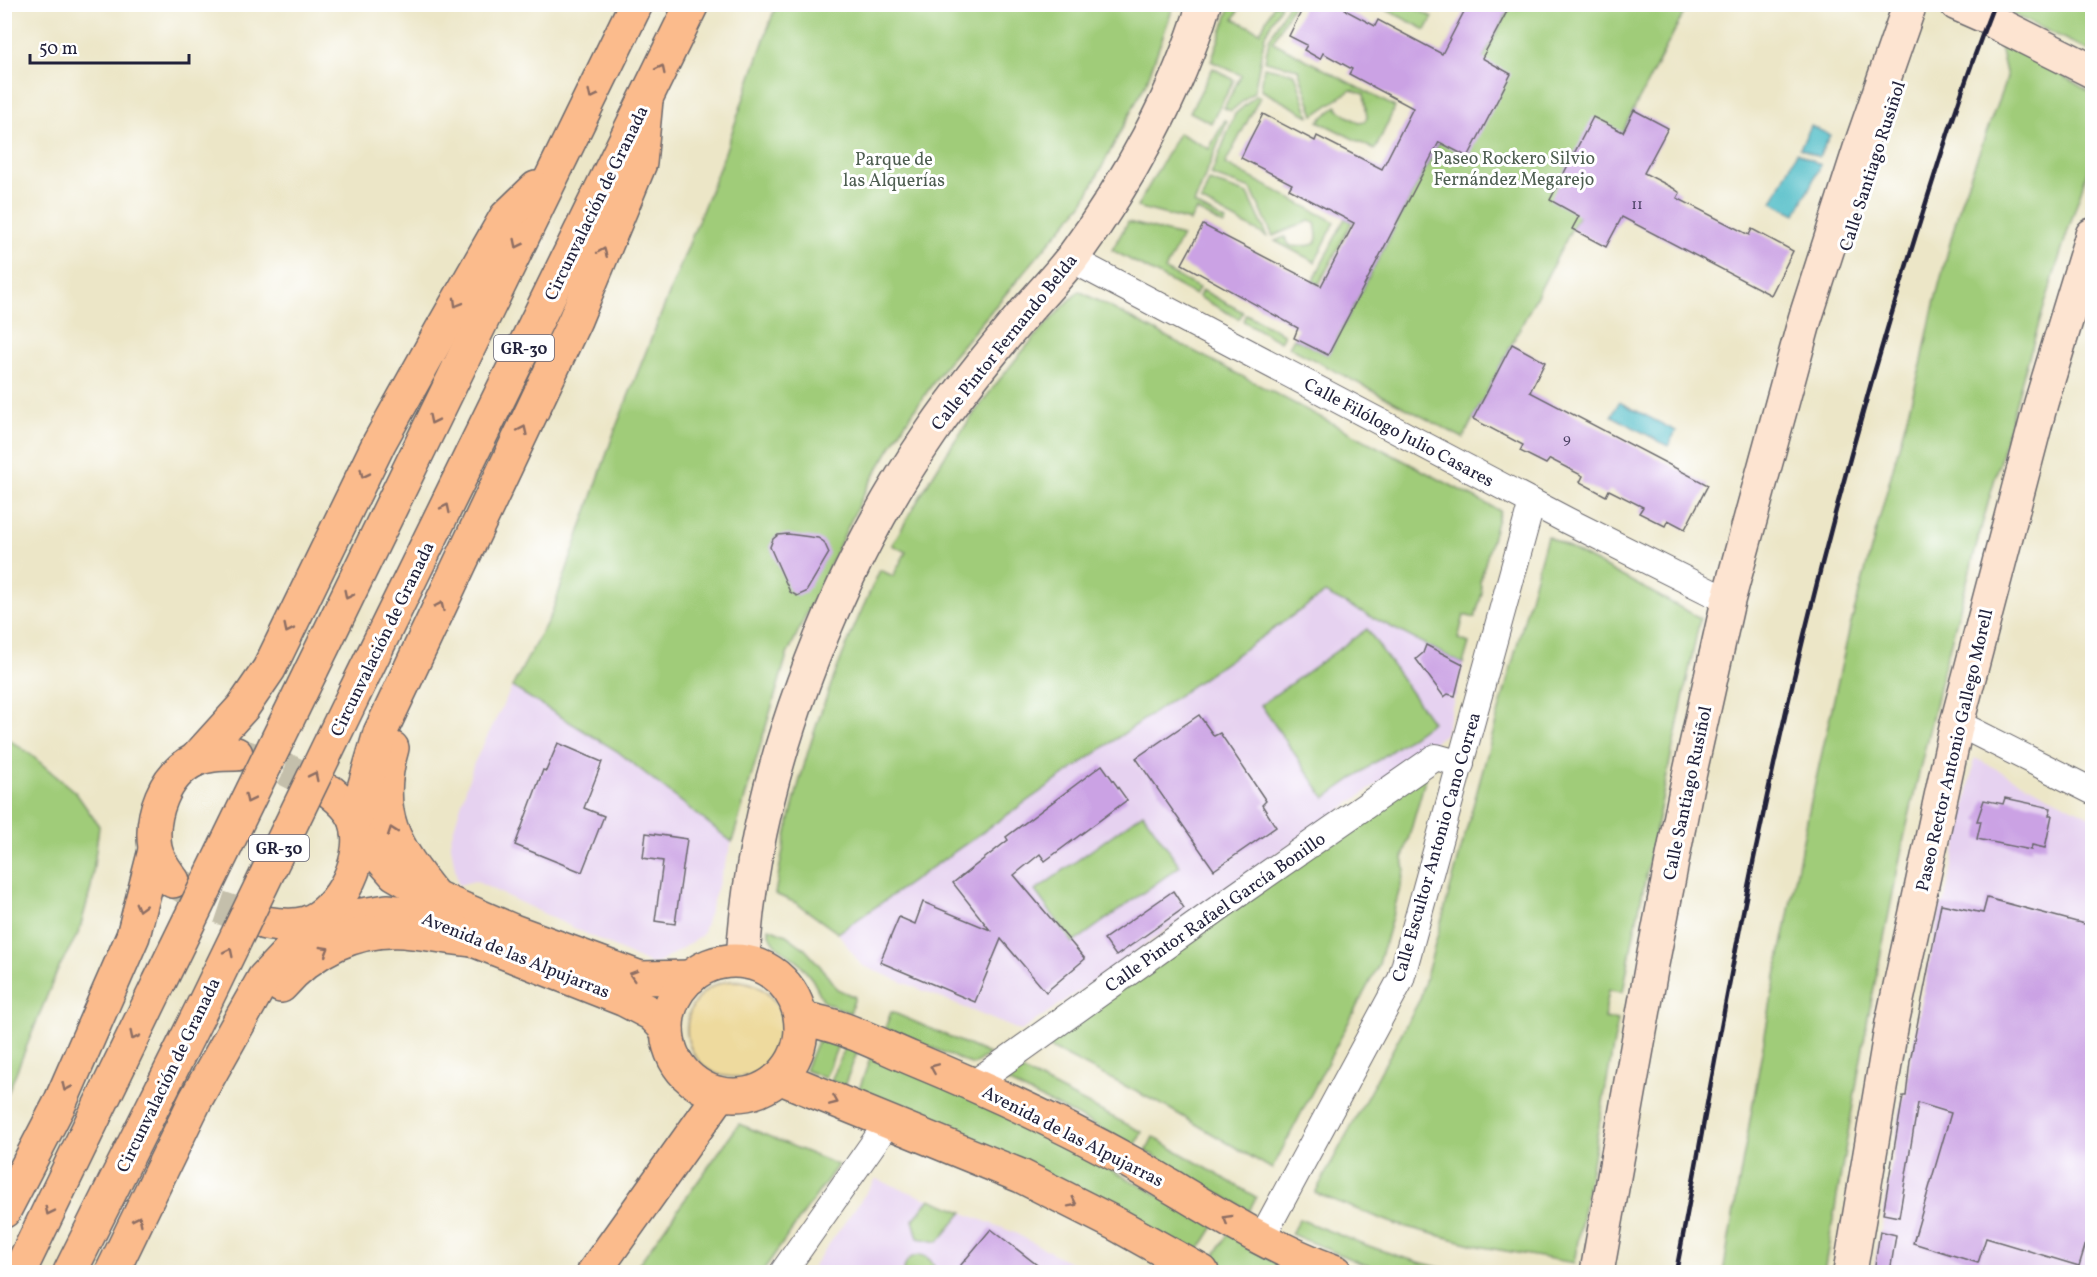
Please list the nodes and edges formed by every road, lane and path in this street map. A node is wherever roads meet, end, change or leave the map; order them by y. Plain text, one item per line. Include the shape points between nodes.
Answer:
1 (636, 4) edge
2 (692, 4) edge
3 (1204, 4) edge
4 (1910, 4) edge
5 (1926, 4) edge
6 (1978, 14) edge
7 (2092, 71) edge
8 (646, 100) junction
9 (553, 173) junction
10 (2092, 235) edge
11 (1071, 259) junction
12 (1805, 319) junction
13 (1532, 502) junction
14 (1728, 601) junction
15 (415, 659) junction
16 (1957, 723) junction
17 (236, 754) tunnel mouth
18 (195, 760) junction
19 (1461, 764) junction
20 (2092, 791) edge
21 (331, 792) tunnel mouth
22 (356, 826) junction
23 (155, 850) junction
24 (173, 881) tunnel mouth
25 (435, 897) junction
26 (312, 920) junction
27 (265, 923) tunnel mouth
28 (473, 940) junction
29 (742, 961) junction
30 (691, 977) junction
31 (801, 1019) junction
32 (667, 1030) junction
33 (213, 1068) junction
34 (781, 1078) junction
35 (973, 1084) junction
36 (720, 1095) junction
37 (886, 1120) junction
38 (4, 1211) edge
39 (1261, 1239) junction
40 (19, 1272) edge
41 (70, 1272) edge
42 (112, 1272) edge
43 (594, 1272) edge
44 (783, 1272) edge
45 (1202, 1272) edge
46 (1336, 1272) edge
47 (1597, 1272) edge
48 (1850, 1272) edge

1 -> 9 main road, GR-30
8 -> 2 main road, Circunvalación de Granada / GR-30
3 - 11 street, Calle Pintor Fernando Belda via 1159,115 1118,190
4 - 12 street, Calle Santiago Rusiñol
5 - 12 street, Calle Santiago Rusiñol via 1847,246 1825,301
6 - 7 street
15 -> 8 main road via 579,310 640,163
41 -> 8 main road, Circunvalación de Granada / GR-30, bridge
9 -> 18 main road via 506,217 379,443 269,669 243,707
9 -> 40 main road, GR-30, bridge
10 - 16 street, Paseo Rector Antonio Gallego Morell via 2042,403
11 - 13 street, Calle Filólogo Julio Casares
11 - 29 street, Calle Pintor Fernando Belda via 988,355 931,432 885,506 848,577 812,659 784,740 760,831
12 - 14 street, Calle Santiago Rusiñol
13 - 14 street, Calle Filólogo Julio Casares
13 - 19 street, Calle Escultor Antonio Cano Correa
14 - 47 street, Calle Santiago Rusiñol via 1652,964
15 - 22 main road via 380,733
25 -> 15 main road via 399,849 388,819 390,752
16 - 20 street
16 - 48 street, Paseo Rector Antonio Gallego Morell via 1892,1023
17 - 18 main road
18 - 23 main road via 180,771 157,806
19 - 35 street, Calle Pintor Rafael García Bonillo via 1436,757
19 - 39 street, Calle Escultor Antonio Cano Correa via 1401,979
21 - 22 main road, Avenida de las Alpujarras via 344,803
22 - 25 main road, Avenida de las Alpujarras via 394,874
22 - 26 main road via 357,854 351,880 338,899
23 - 24 main road
23 -> 38 main road via 133,936 58,1105
30 -> 25 main road, Avenida de las Alpujarras via 640,978
26 - 27 main road, Avenida de las Alpujarras via 283,926
26 - 28 main road, Avenida de las Alpujarras via 387,911 418,914
26 - 33 main road via 264,978
28 - 32 main road, Avenida de las Alpujarras via 625,1000 652,1014
33 -> 28 main road via 286,981 330,946 360,934 403,931
29 - 30 main road via 720,962
29 - 31 main road via 763,967 782,980 794,996
30 - 32 main road via 672,1002
31 - 34 main road via 800,1043 793,1063
35 -> 31 main road, Avenida de las Alpujarras via 849,1033
32 - 36 main road via 673,1057 685,1075
42 -> 33 main road
34 - 36 main road via 747,1095
34 -> 37 main road
39 -> 35 main road, Avenida de las Alpujarras via 1132,1164
36 - 43 main road
37 - 44 street
37 -> 45 main road via 1022,1176
39 - 46 main road, Avenida de las Alpujarras

